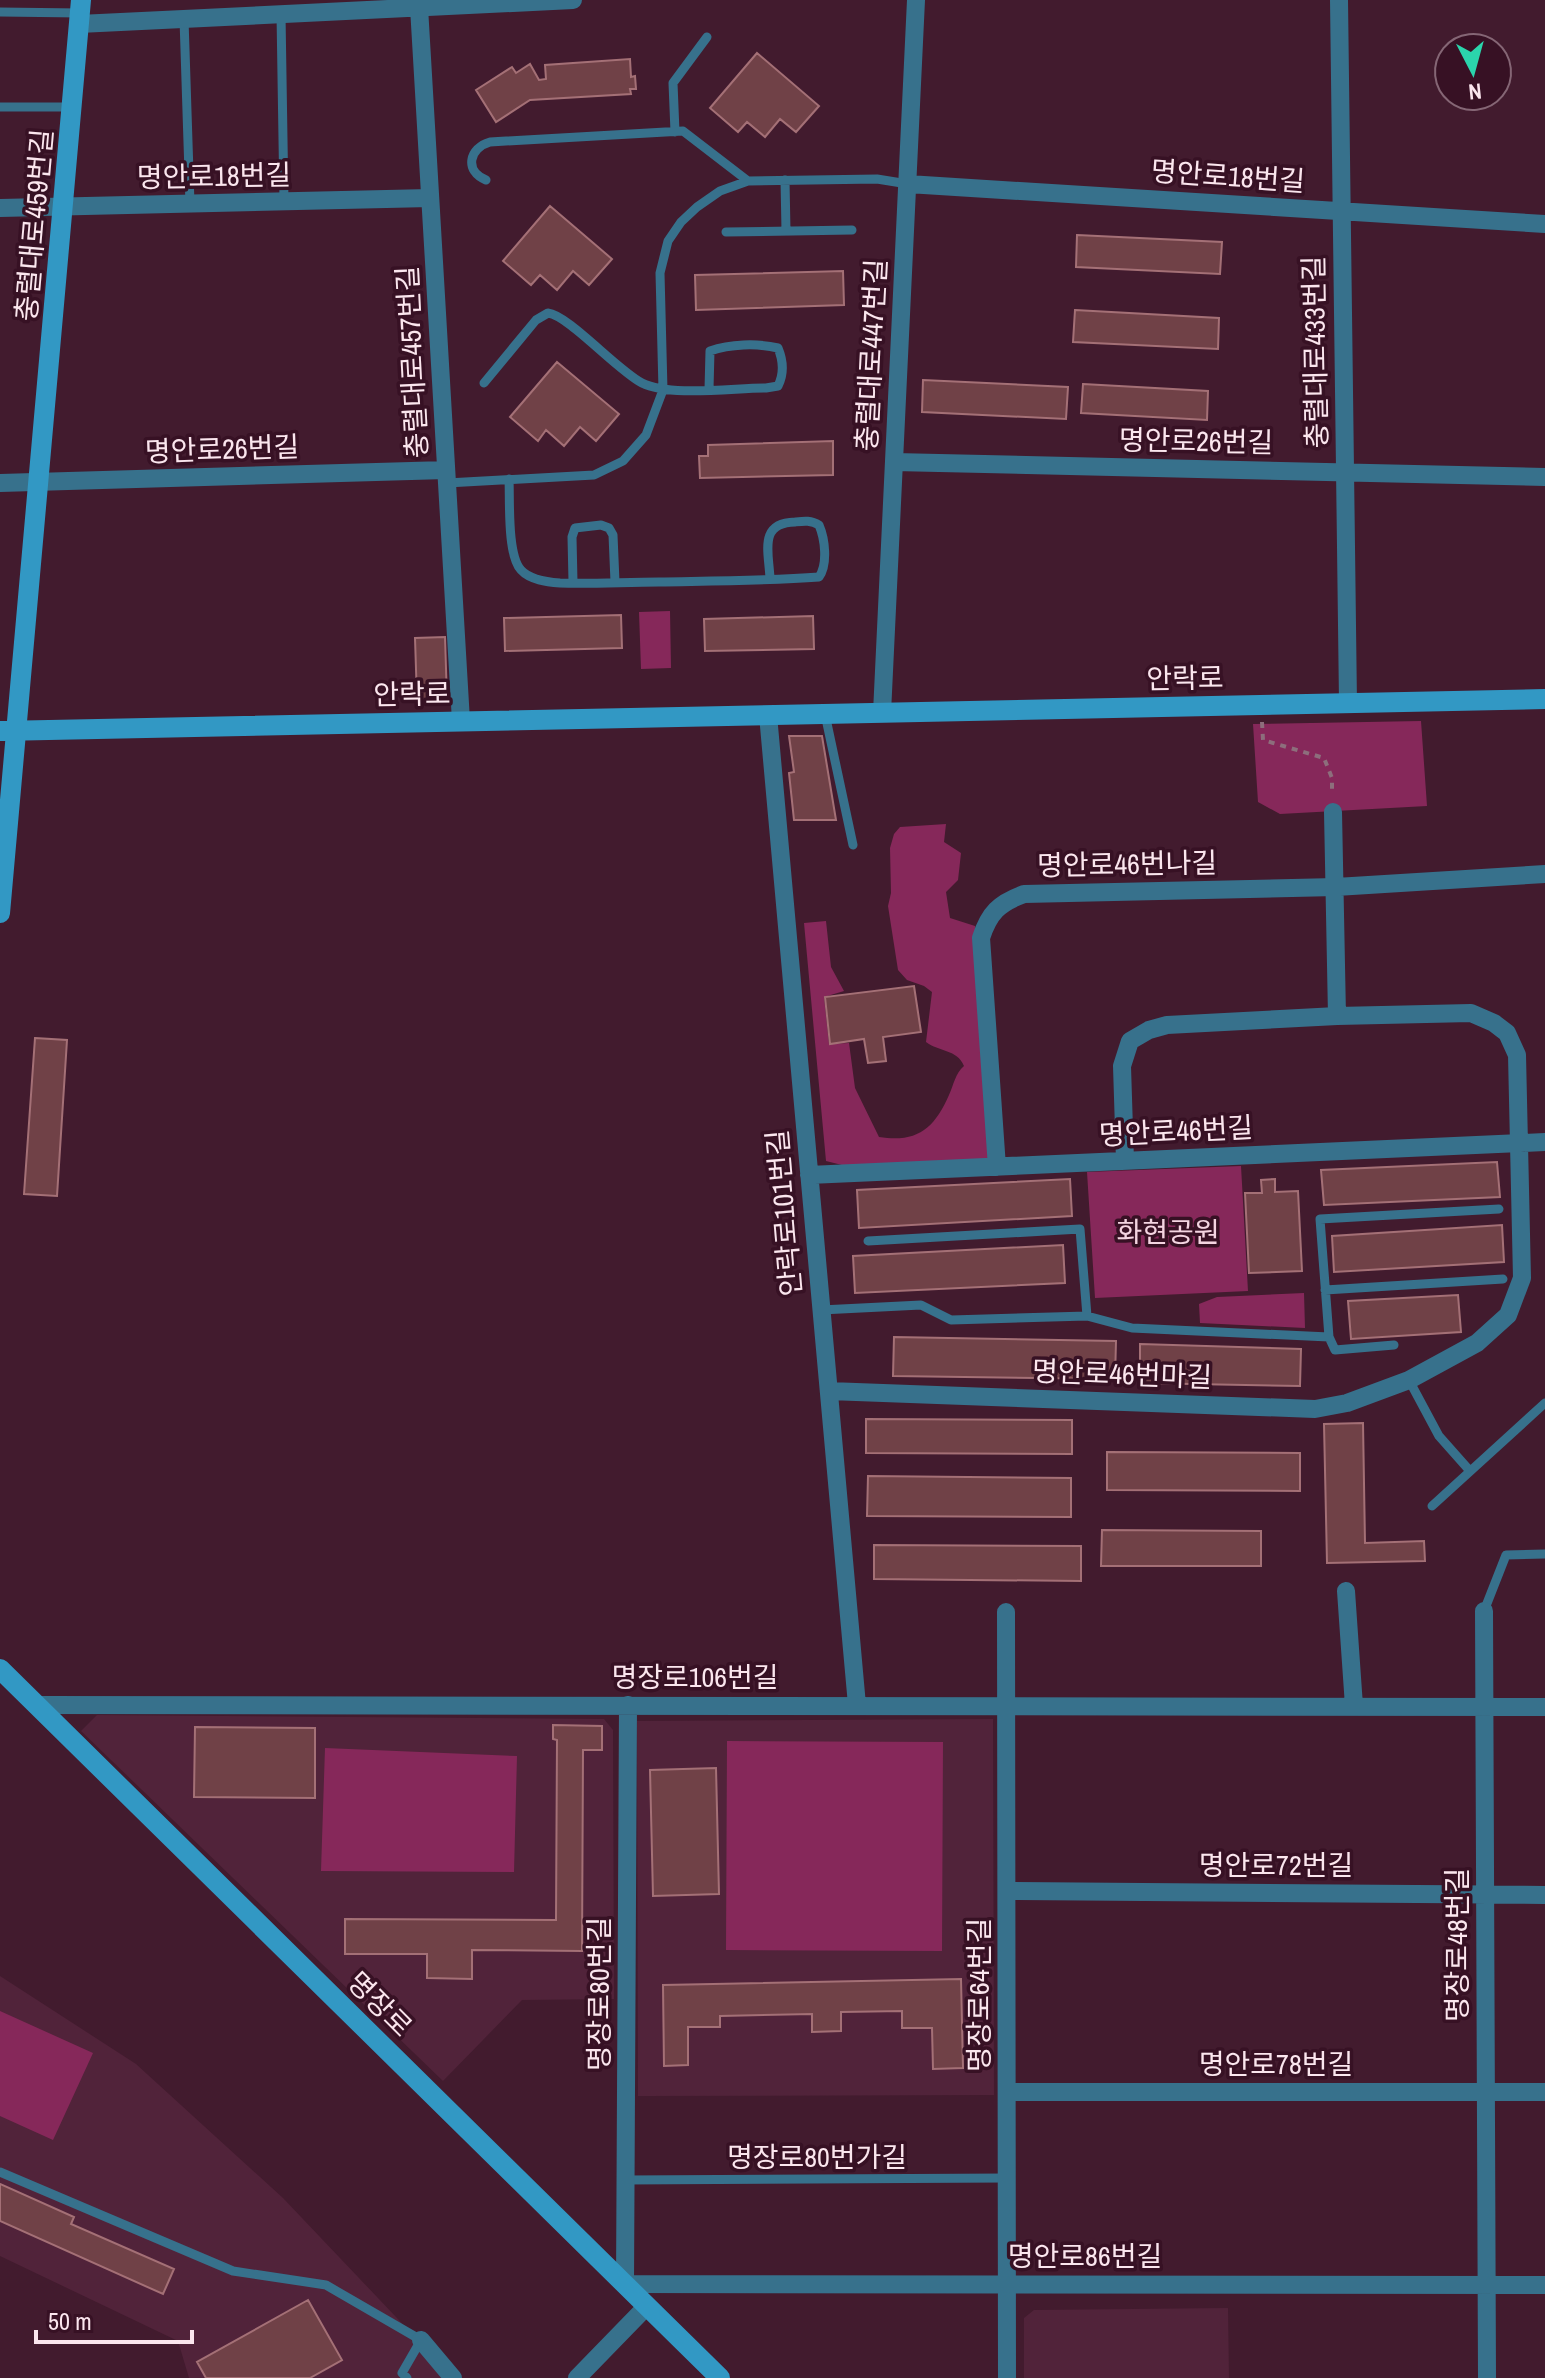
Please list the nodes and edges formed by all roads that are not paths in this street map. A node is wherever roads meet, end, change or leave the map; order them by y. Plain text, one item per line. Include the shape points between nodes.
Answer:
1 (573, 0) edge
2 (916, 0) edge
3 (1339, 0) edge
4 (420, 4) edge
5 (0, 12) edge
6 (80, 12) edge
7 (281, 14) junction
8 (184, 19) junction
9 (707, 37) dead end
10 (0, 107) edge
11 (72, 107) junction
12 (675, 132) junction
13 (486, 180) dead end
14 (785, 180) junction
15 (748, 181) junction
16 (908, 184) junction
17 (430, 198) junction
18 (284, 202) junction
19 (190, 204) junction
20 (63, 207) junction
21 (0, 208) edge
22 (1341, 211) junction
23 (1545, 224) edge
24 (852, 230) dead end
25 (786, 231) junction
26 (726, 232) dead end
27 (484, 383) dead end
28 (709, 389) junction
29 (663, 390) junction
30 (894, 462) junction
31 (1345, 472) junction
32 (446, 476) junction
33 (1545, 477) edge
34 (509, 479) junction
35 (0, 483) edge
36 (40, 483) junction
37 (770, 579) junction
38 (573, 582) junction
39 (615, 582) junction
40 (1545, 699) edge
41 (1348, 703) junction
42 (882, 713) junction
43 (825, 714) junction
44 (768, 715) junction
45 (461, 721) junction
46 (9, 731) edge
47 (1333, 812) road end
48 (853, 845) dead end
49 (1545, 874) edge
50 (1336, 887) junction
51 (0, 913) edge
52 (1337, 1016) junction
53 (1545, 1142) edge
54 (1518, 1144) junction
55 (1125, 1161) junction
56 (997, 1167) junction
57 (809, 1175) junction
58 (1499, 1209) dead end
59 (868, 1241) dead end
60 (1503, 1279) dead end
61 (1325, 1290) junction
62 (821, 1310) junction
63 (1087, 1316) junction
64 (1329, 1337) junction
65 (1394, 1345) dead end
66 (1409, 1380) junction
67 (829, 1391) junction
68 (1545, 1403) edge
69 (1470, 1471) junction
70 (1432, 1506) dead end
71 (1545, 1554) edge
72 (1346, 1591) dead end
73 (1484, 1611) joint
74 (1006, 1612) dead end
75 (0, 1669) edge
76 (36, 1705) junction
77 (628, 1705) junction
78 (857, 1705) junction
79 (1007, 1705) junction
80 (1354, 1706) junction
81 (1484, 1706) junction
82 (1545, 1707) edge
83 (1007, 1891) junction
84 (1485, 1894) junction
85 (1545, 1895) edge
86 (1007, 2092) junction
87 (1486, 2092) junction
88 (1545, 2092) edge
89 (0, 2172) edge
90 (1007, 2178) junction
91 (626, 2180) junction
92 (625, 2284) junction
93 (1008, 2284) junction
94 (1486, 2285) junction
95 (1545, 2285) edge
96 (647, 2306) junction
97 (421, 2340) junction
98 (407, 2378) edge
99 (453, 2378) edge
100 (577, 2378) edge
101 (720, 2378) edge
102 (1007, 2378) edge
103 (1487, 2378) edge

1 - 4 street
2 - 16 street, 충렬대로447번길
3 - 22 street, 충렬대로433번길
4 - 7 street
4 - 17 street, 충렬대로457번길
5 - 6 lane
6 - 8 street
6 - 11 main road, 충렬대로459번길
7 - 8 street
7 - 18 lane
8 - 19 lane
9 - 12 lane via 673,83
10 - 11 lane, 충렬대로459번길
11 - 20 main road, 충렬대로459번길
12 - 13 lane via 480,144 471,166
12 - 15 lane via 683,131
14 - 15 lane
14 - 16 lane
14 - 25 lane
15 - 29 lane via 697,207 668,241 660,273
16 - 22 street, 명안로18번길
16 - 30 street, 충렬대로447번길
17 - 18 street, 명안로18번길
17 - 32 street, 충렬대로457번길
18 - 19 street, 명안로18번길
19 - 20 street, 명안로18번길
20 - 21 street, 명안로18번길
20 - 36 main road, 충렬대로459번길
22 - 23 street, 명안로18번길
22 - 31 street, 충렬대로433번길
24 - 25 lane
25 - 26 lane
27 - 29 lane via 536,320 548,313 563,318 641,382
28 - 28 lane via 778,386 778,348 710,351
28 - 29 lane
29 - 34 lane via 646,435 623,461 594,475
30 - 31 street, 명안로26번길
30 - 42 street, 충렬대로447번길
31 - 33 street, 명안로26번길
31 - 41 street, 충렬대로433번길
32 - 34 lane
32 - 36 street, 명안로26번길
32 - 45 street, 충렬대로457번길
34 - 38 lane via 514,560 535,579
35 - 36 street, 명안로26번길
36 - 46 main road, 충렬대로459번길
37 - 37 lane via 819,577 824,570 819,525 811,521 773,526
37 - 39 lane
38 - 39 lane
38 - 39 lane via 575,528 601,525 613,535
40 - 41 main road, 안락로
41 - 42 main road, 안락로
42 - 43 main road, 안락로
43 - 44 main road, 안락로
43 - 48 lane
44 - 45 main road, 안락로
44 - 57 street, 안락로101번길
45 - 46 main road, 안락로
46 - 51 main road, 충렬대로459번길
47 - 50 street
49 - 50 street, 명안로46번나길
50 - 52 street
50 - 56 street, 명안로46번나길 via 1024,894 1002,902 988,916 981,938
52 - 54 street, 명안로46번마길 via 1471,1013 1494,1023 1507,1033 1517,1055
52 - 55 street, 명안로46번마길 via 1167,1025 1130,1041 1122,1066
53 - 54 street, 명안로46번길
54 - 55 street, 명안로46번길
54 - 66 street, 명안로46번마길 via 1522,1278 1508,1315 1477,1343
55 - 56 street, 명안로46번길
56 - 57 street, 명안로46번길
57 - 62 street, 안락로101번길
58 - 61 lane via 1320,1219
59 - 63 lane via 1080,1229
60 - 61 lane
61 - 64 lane
62 - 63 lane via 921,1305 951,1320
62 - 67 street, 안락로101번길
63 - 64 lane via 1132,1328
64 - 65 lane via 1335,1350
66 - 67 street, 명안로46번마길 via 1315,1409
66 - 69 lane via 1439,1436
67 - 78 street, 안락로101번길
68 - 69 lane
69 - 70 lane
71 - 73 lane, 명장로48번길 via 1506,1555
72 - 80 street
73 - 81 street, 명장로48번길
74 - 79 street, 명장로64번길
75 - 76 main road, 명장로
76 - 77 street, 명장로106번길
76 - 92 main road, 명장로
77 - 78 street, 명장로106번길
77 - 91 street, 명장로80번길
78 - 79 street, 명장로106번길
79 - 80 street, 명장로106번길
79 - 83 street, 명장로64번길
80 - 81 street, 명장로106번길
81 - 82 street, 명장로106번길
81 - 84 street, 명장로48번길
83 - 84 street, 명안로72번길
83 - 86 street, 명장로64번길
84 - 85 street, 명안로72번길
84 - 87 street, 명장로48번길
86 - 87 street, 명안로78번길
86 - 90 street, 명장로64번길
87 - 88 street, 명안로78번길
87 - 94 street, 명장로48번길
89 - 97 lane via 233,2271 326,2285
90 - 91 lane, 명장로80번가길
90 - 93 street, 명장로64번길
91 - 92 street, 명장로80번길
92 - 93 street, 명안로86번길
92 - 96 main road, 명장로
93 - 94 street, 명안로86번길
93 - 102 street, 명장로64번길
94 - 95 street, 명안로86번길
94 - 103 street, 명장로48번길
96 - 100 street
96 - 101 main road, 명장로
97 - 98 lane via 402,2373
97 - 99 street

